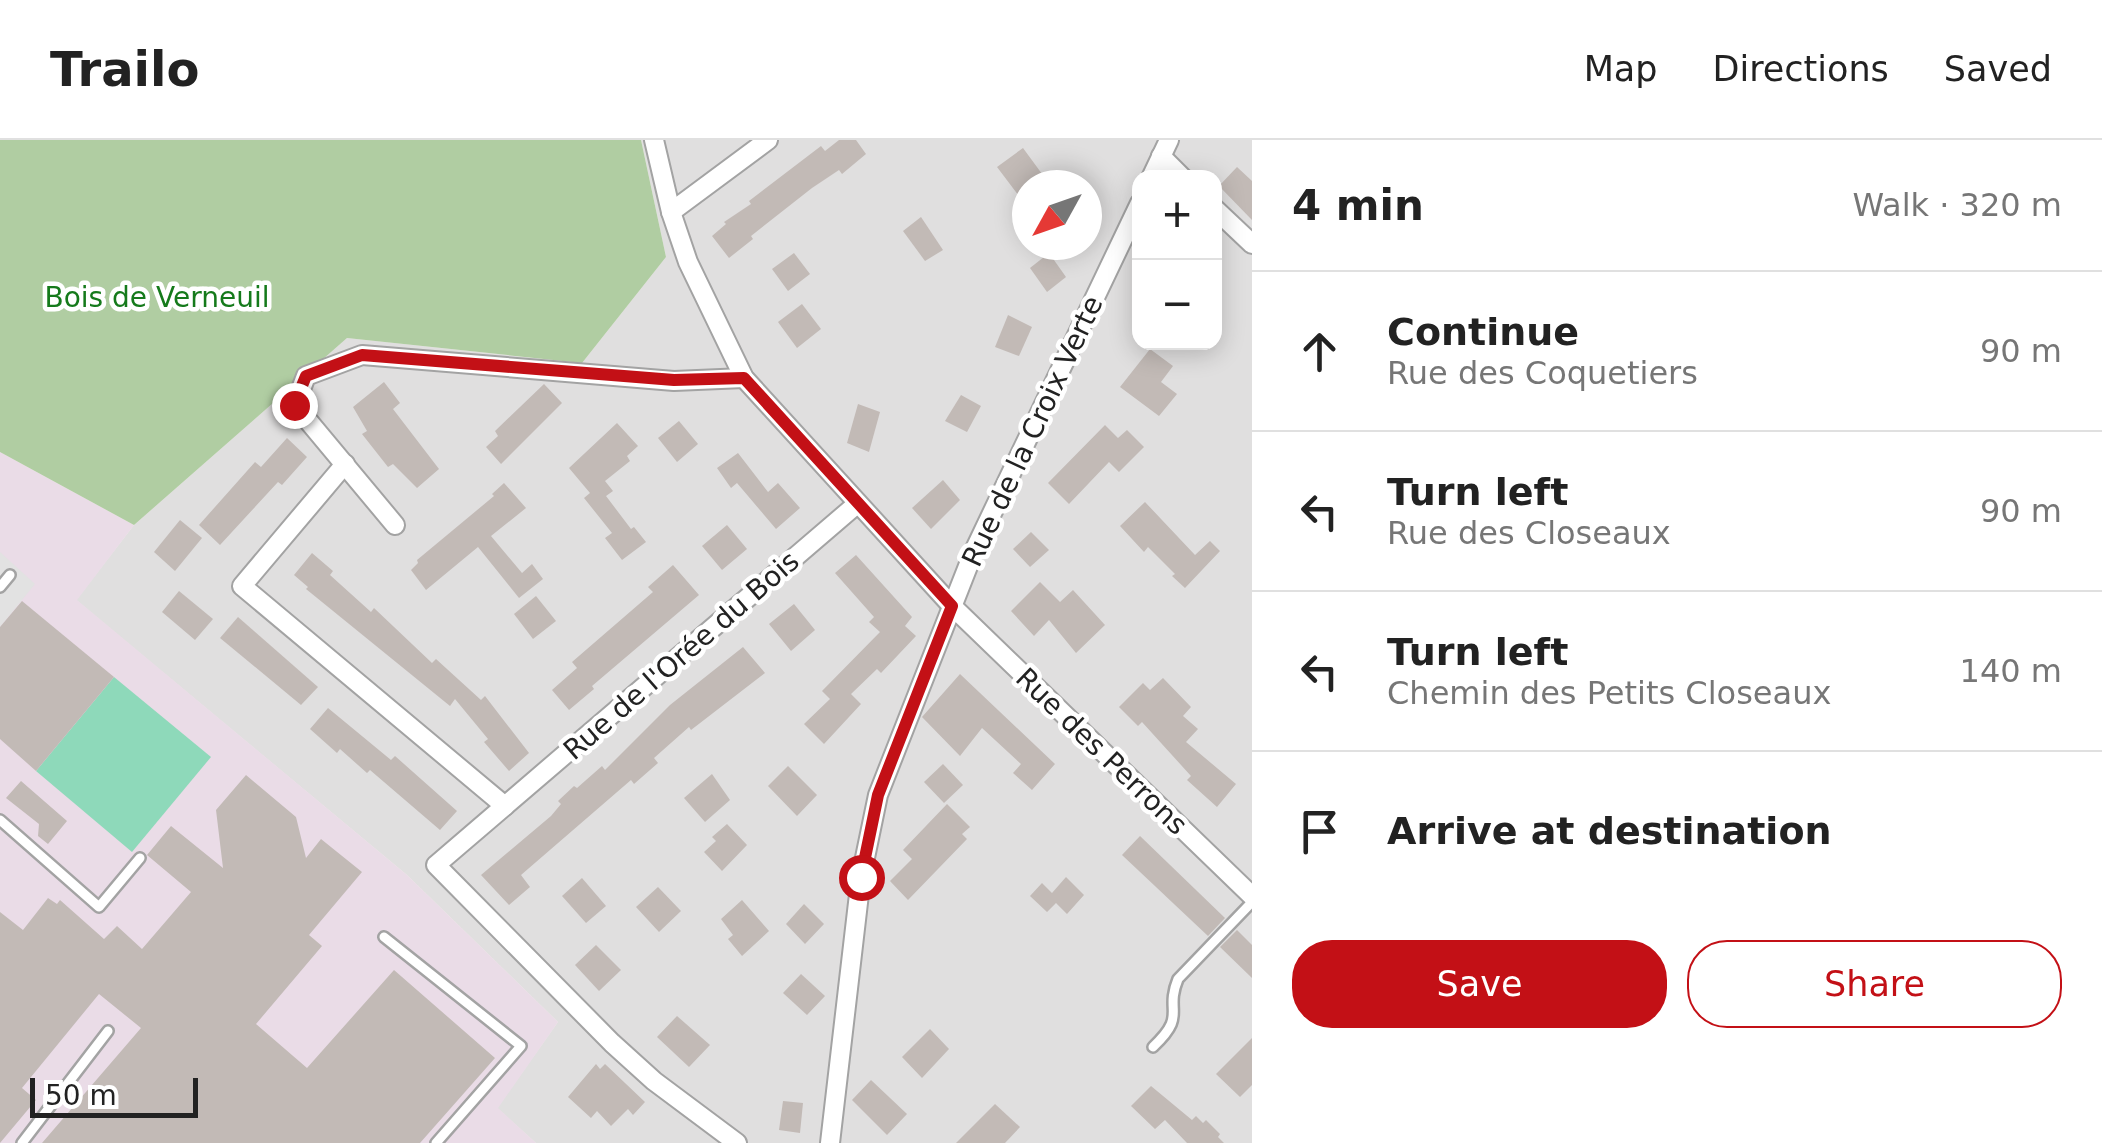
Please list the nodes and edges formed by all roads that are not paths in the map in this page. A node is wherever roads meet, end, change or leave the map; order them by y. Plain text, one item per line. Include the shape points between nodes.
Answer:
1 (654, 140) edge
2 (768, 140) edge
3 (1166, 148) edge
4 (1178, 170) edge
5 (671, 212) junction
6 (1222, 216) edge
7 (1132, 220) edge
8 (1252, 244) edge
9 (744, 378) junction
10 (345, 464) junction
11 (857, 504) junction
12 (395, 524) dead end
13 (10, 575) dead end
14 (0, 588) edge
15 (952, 606) junction
16 (505, 806) junction
17 (0, 820) edge
18 (140, 858) dead end
19 (1252, 899) edge
20 (384, 937) dead end
21 (108, 1030) dead end
22 (1153, 1047) dead end
23 (22, 1143) edge
24 (436, 1143) edge
25 (737, 1143) edge
26 (830, 1143) edge

1 - 5 street, Rue des Perrons
2 - 5 street
3 - 4 street
5 - 9 street, Rue des Perrons
6 - 8 street
7 - 15 street, Rue de la Croix Verte
9 - 10 street via 674,380 362,355 306,376 294,405
9 - 11 street, Rue des Perrons
10 - 12 street
10 - 16 street via 242,586
11 - 15 street, Rue des Perrons
11 - 16 street, Rue de l'Orée du Bois
13 - 14 lane
15 - 19 street, Rue des Perrons
15 - 26 street, Rue de la Croix Verte via 878,795 861,877
16 - 25 street, Rue de l'Orée du Bois via 436,865 626,1056
17 - 18 lane via 99,906
19 - 22 lane via 1178,978 1171,1030
20 - 24 lane via 520,1046
21 - 23 lane

